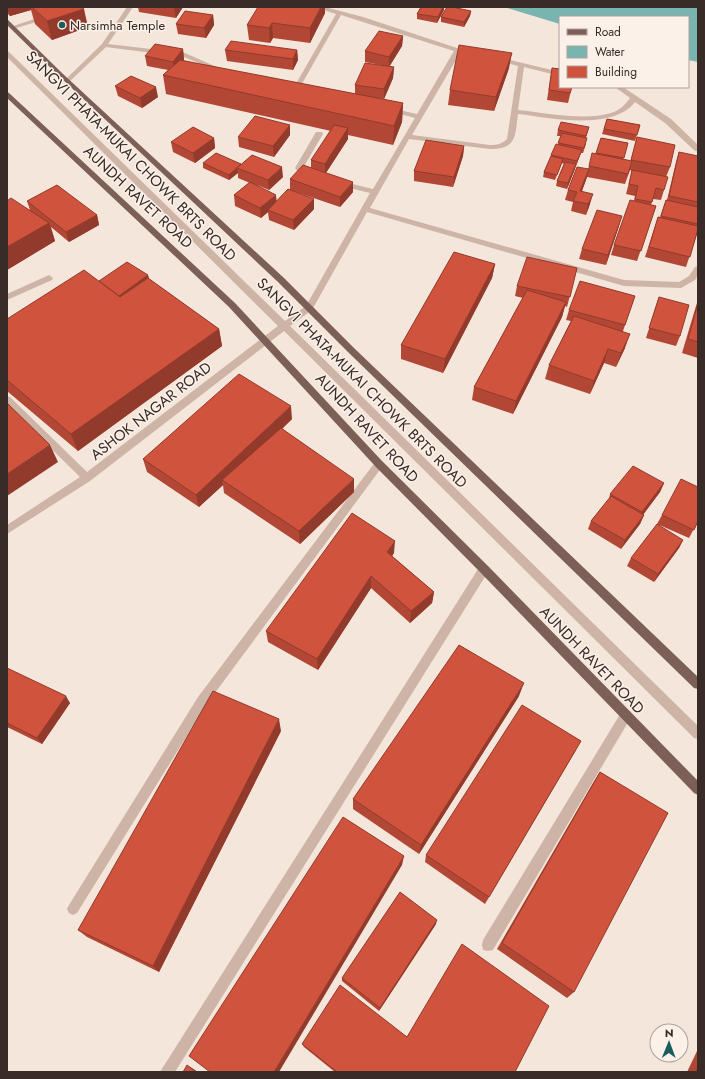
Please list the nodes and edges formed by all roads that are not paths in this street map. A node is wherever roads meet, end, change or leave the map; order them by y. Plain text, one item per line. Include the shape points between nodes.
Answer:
1 (130, 7) edge
2 (317, 7) edge
3 (340, 12) junction
4 (51, 16) edge
5 (10, 24) edge
6 (104, 45) junction
7 (458, 50) junction
8 (7, 53) edge
9 (472, 54) edge
10 (493, 58) edge
11 (521, 65) junction
12 (231, 74) edge
13 (559, 74) edge
14 (67, 81) junction
15 (619, 88) edge
16 (304, 91) edge
17 (7, 94) edge
18 (634, 98) junction
19 (381, 108) edge
20 (515, 112) junction
21 (419, 117) junction
22 (320, 134) dead end
23 (407, 137) junction
24 (698, 149) edge
25 (317, 176) edge
26 (331, 180) edge
27 (374, 192) junction
28 (365, 209) junction
29 (698, 269) edge
30 (48, 278) dead end
31 (7, 298) edge
32 (309, 308) junction
33 (284, 326) junction
34 (265, 340) junction
35 (7, 399) edge
36 (379, 464) junction
37 (87, 478) junction
38 (7, 530) edge
39 (484, 570) junction
40 (698, 684) edge
41 (626, 715) junction
42 (698, 734) edge
43 (698, 789) edge
44 (73, 909) dead end
45 (488, 945) dead end
46 (167, 1072) edge

1 - 6 street
2 - 3 street
3 - 7 street
3 - 16 street via 293,89
4 - 5 street
5 - 14 main road
6 - 12 street via 185,55
6 - 14 street
7 - 9 street
7 - 21 street
8 - 33 street, SANGVI PHATA-MUKAI CHOWK BRTS ROAD
10 - 11 street
11 - 13 street
11 - 20 street
14 - 32 main road
15 - 18 street
17 - 34 main road, AUNDH RAVET ROAD via 232,304
18 - 20 street via 621,112 605,117 586,118
18 - 24 street via 668,121
19 - 21 street
20 - 23 street via 511,139 508,144 501,147
21 - 23 street
22 - 25 street via 298,168 302,172
23 - 27 street
26 - 27 street
27 - 28 street
28 - 29 street via 624,283 681,285 692,278
28 - 32 street
30 - 31 street
32 - 33 street, ASHOK NAGAR ROAD
32 - 40 main road
33 - 34 street, ASHOK NAGAR ROAD
33 - 42 street, SANGVI PHATA-MUKAI CHOWK BRTS ROAD
34 - 36 main road, AUNDH RAVET ROAD
34 - 37 street, ASHOK NAGAR ROAD
35 - 37 street
36 - 39 main road, AUNDH RAVET ROAD
36 - 44 street via 202,701
37 - 38 street, ASHOK NAGAR ROAD
39 - 41 main road, AUNDH RAVET ROAD
39 - 46 street
41 - 43 main road, AUNDH RAVET ROAD
41 - 45 street

